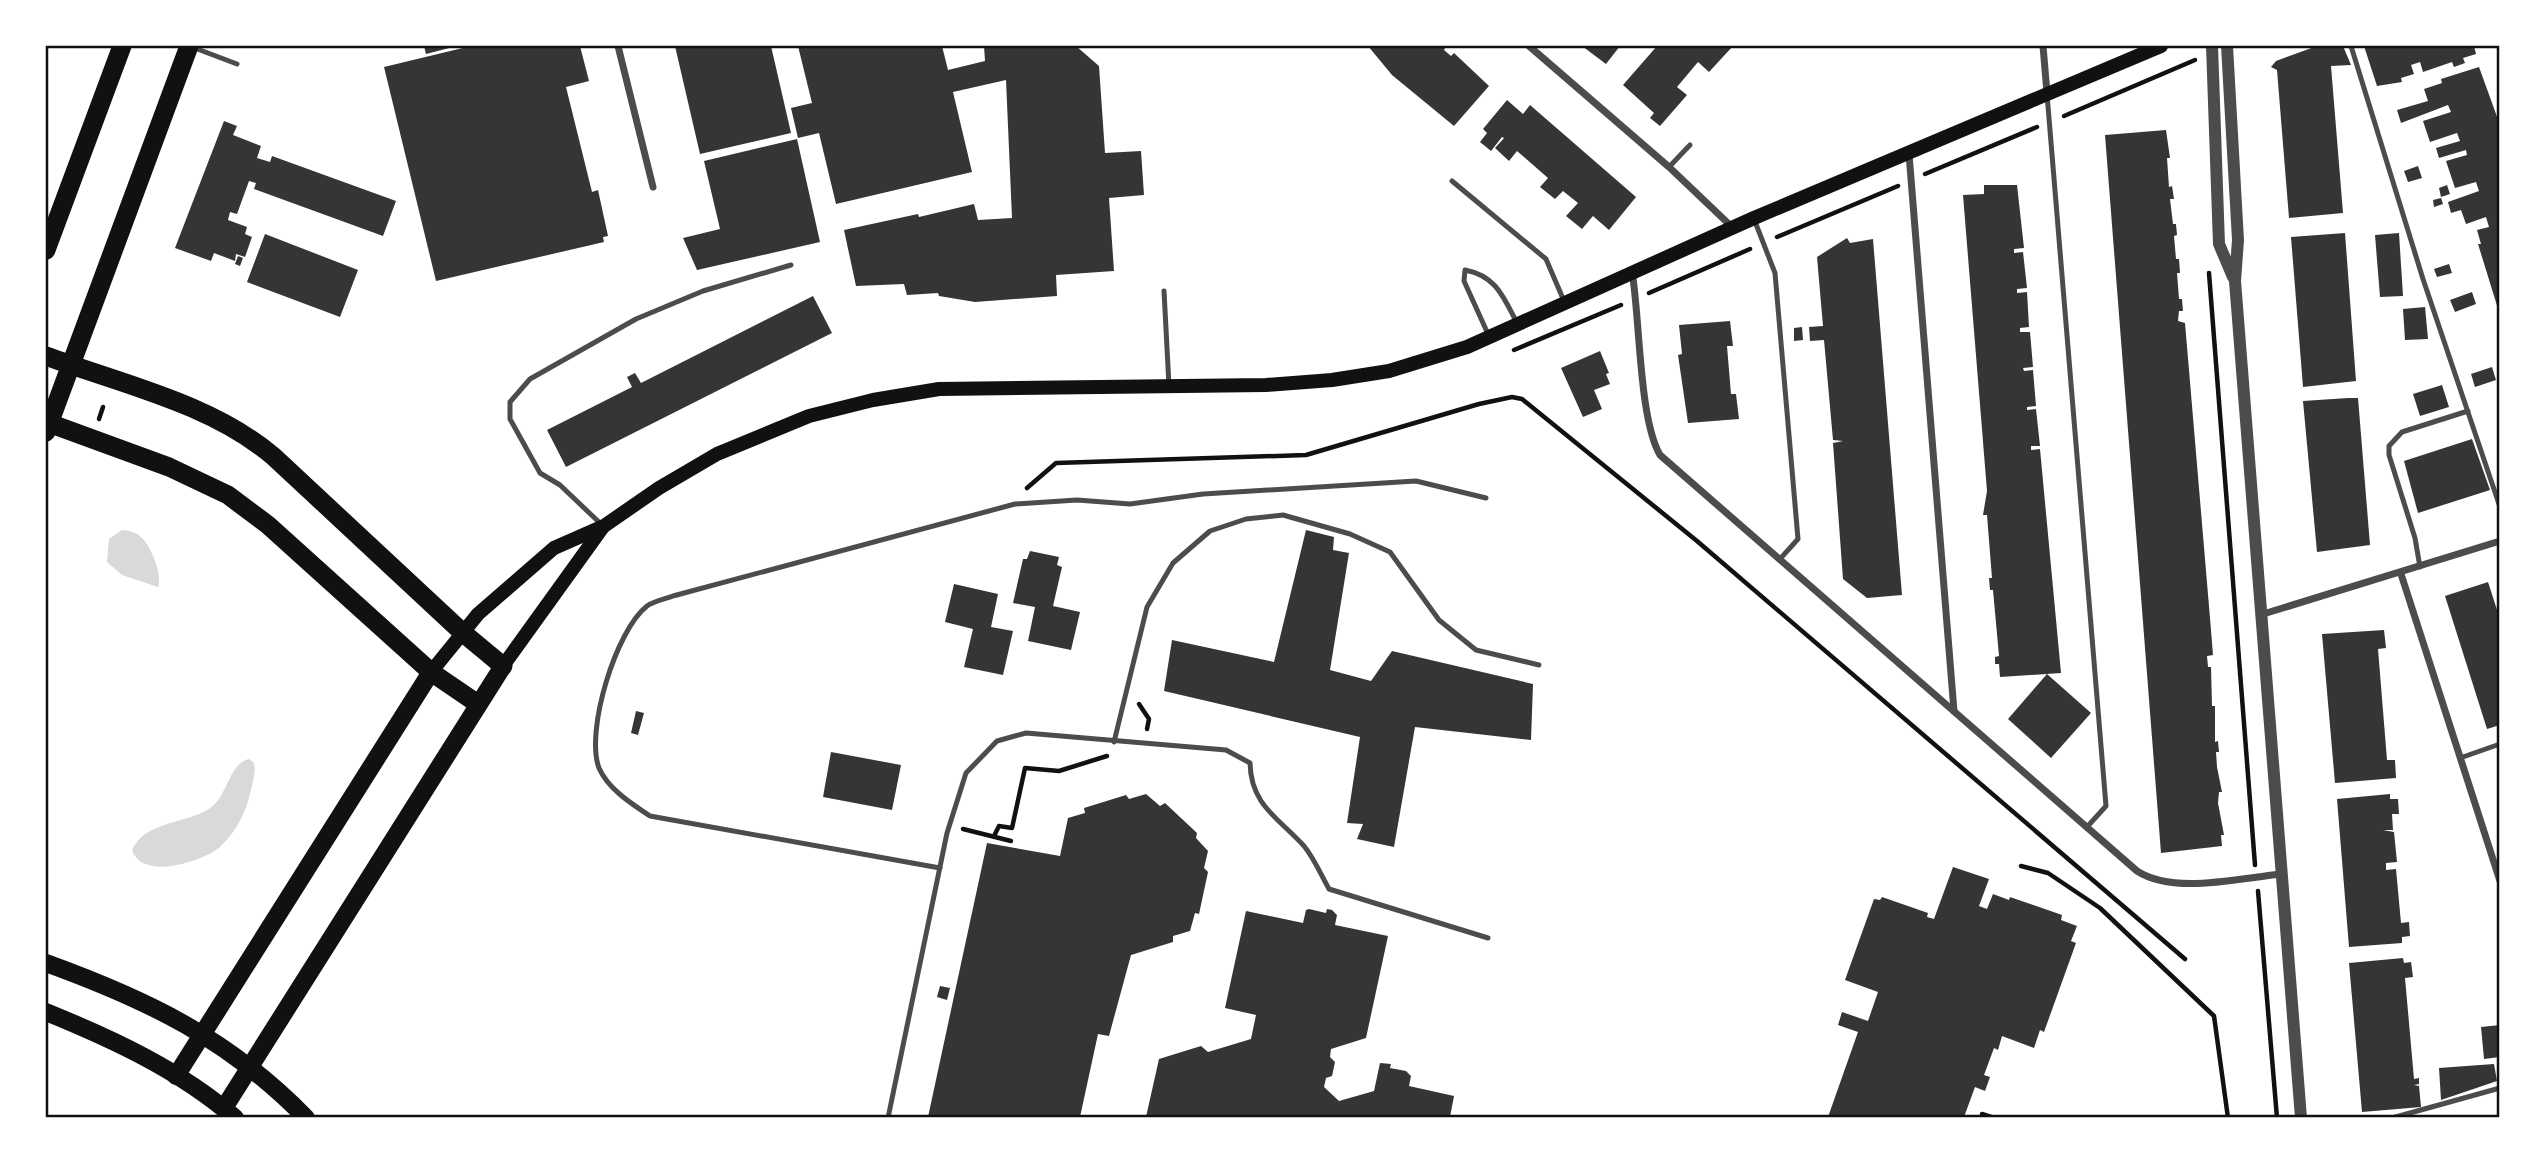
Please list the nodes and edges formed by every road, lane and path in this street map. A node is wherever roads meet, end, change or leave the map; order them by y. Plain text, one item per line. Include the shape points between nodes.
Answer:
1 (122, 46) edge
2 (189, 46) edge
3 (618, 46) edge
4 (1529, 46) edge
5 (2043, 46) edge
6 (2161, 46) edge
7 (2227, 46) edge
8 (2351, 46) edge
9 (2211, 50) edge
10 (237, 64) dead end
11 (2047, 93) junction
12 (2049, 122) junction
13 (1690, 145) dead end
14 (1909, 153) junction
15 (1669, 167) junction
16 (1911, 180) junction
17 (1451, 181) dead end
18 (653, 187) dead end
19 (1754, 218) junction
20 (1732, 228) junction
21 (1765, 242) junction
22 (46, 250) edge
23 (790, 265) dead end
24 (2209, 266) dead end
25 (1632, 271) junction
26 (2235, 281) junction
27 (1656, 289) dead end
28 (1164, 291) dead end
29 (1564, 301) junction
30 (1609, 310) dead end
31 (1517, 323) junction
32 (1490, 337) junction
33 (1503, 355) dead end
34 (46, 356) edge
35 (70, 365) junction
36 (1169, 386) junction
37 (103, 407) dead end
38 (2468, 411) junction
39 (98, 420) dead end
40 (47, 426) edge
41 (1486, 498) dead end
42 (1016, 504) junction
43 (2500, 507) edge
44 (604, 526) junction
45 (2500, 541) edge
46 (1779, 560) junction
47 (2420, 567) junction
48 (2401, 574) junction
49 (2260, 615) junction
50 (462, 632) junction
51 (1539, 665) dead end
52 (503, 666) junction
53 (431, 672) junction
54 (478, 704) junction
55 (1139, 704) dead end
56 (1954, 711) junction
57 (1114, 742) junction
58 (2500, 744) edge
59 (1143, 745) junction
60 (2460, 758) junction
61 (2087, 827) junction
62 (959, 828) dead end
63 (995, 836) junction
64 (1012, 841) dead end
65 (2254, 850) dead end
66 (2021, 866) dead end
67 (940, 868) junction
68 (2282, 874) junction
69 (2500, 881) edge
70 (2260, 903) dead end
71 (1488, 938) dead end
72 (2185, 959) dead end
73 (46, 963) edge
74 (46, 1012) edge
75 (203, 1033) junction
76 (251, 1067) junction
77 (176, 1076) junction
78 (2500, 1088) edge
79 (230, 1113) edge
80 (1982, 1114) dead end
81 (306, 1118) edge
82 (888, 1118) edge
83 (1994, 1118) edge
84 (2228, 1118) edge
85 (2277, 1118) edge
86 (2301, 1118) edge
87 (2392, 1118) edge

1 - 22 highway
2 - 10 lane
2 - 35 highway
3 - 18 street
4 - 15 street
5 - 11 street
6 - 11 main road
7 - 26 street via 2238,240
8 - 38 lane
9 - 12 path
9 - 26 street via 2219,244
11 - 12 lane
11 - 14 main road
12 - 16 path
12 - 61 lane via 2106,806
13 - 15 lane
14 - 16 street
14 - 19 main road
15 - 20 street
16 - 21 path
16 - 56 street
17 - 29 lane via 1546,260
19 - 20 main road
19 - 21 lane
20 - 25 main road
21 - 27 path
21 - 46 lane via 1775,273 1798,538
23 - 44 lane via 703,291 636,319 530,379 510,402 510,419 540,473 560,485
24 - 65 path
25 - 29 main road
25 - 46 street via 1648,418 1660,455
26 - 49 street
28 - 36 lane
29 - 31 main road
30 - 33 path
31 - 32 main road
31 - 32 lane via 1483,274 1465,270 1468,293
32 - 36 main road via 1419,364 1363,376 1266,385
34 - 35 highway
35 - 40 highway
35 - 50 highway via 195,410 244,434
36 - 44 main road via 939,389 841,407 775,428 717,454
37 - 39 path
38 - 43 lane
38 - 47 lane via 2402,432 2389,446
40 - 53 highway via 169,467 228,495 268,525
41 - 42 lane via 1416,481 1203,494 1130,504 1077,500
42 - 67 lane via 648,606 627,632 609,676 593,740 600,769 625,800 650,816
42 - 72 path via 1024,490 1056,463 1306,455 1479,404 1522,399
44 - 50 main road via 554,548 506,587
44 - 52 main road
45 - 47 street
46 - 56 street
47 - 48 street
48 - 49 street
48 - 60 street
49 - 68 street
50 - 52 highway
50 - 53 main road
51 - 57 lane via 1476,650 1439,620 1390,552 1350,534 1283,515 1246,519 1210,531 1173,563 1147,607
52 - 54 main road
53 - 54 highway
53 - 75 main road
54 - 76 main road
55 - 59 path via 1149,719
56 - 61 street
57 - 59 lane
57 - 67 lane via 1026,733 997,741 966,773
58 - 60 lane
59 - 63 path via 1059,771 1025,768 1012,828 999,826
59 - 71 lane via 1226,750 1250,763 1251,781 1270,816 1304,847 1329,889
60 - 69 street
61 - 68 street via 2137,871 2164,883
62 - 63 path
63 - 64 path
66 - 84 path via 2048,873 2100,908 2214,1016
67 - 82 lane
68 - 86 street
70 - 85 path
73 - 75 main road via 136,997
74 - 77 main road via 114,1041
75 - 76 main road
75 - 77 main road
76 - 79 main road
76 - 81 main road
77 - 79 main road
78 - 87 lane
80 - 83 path

